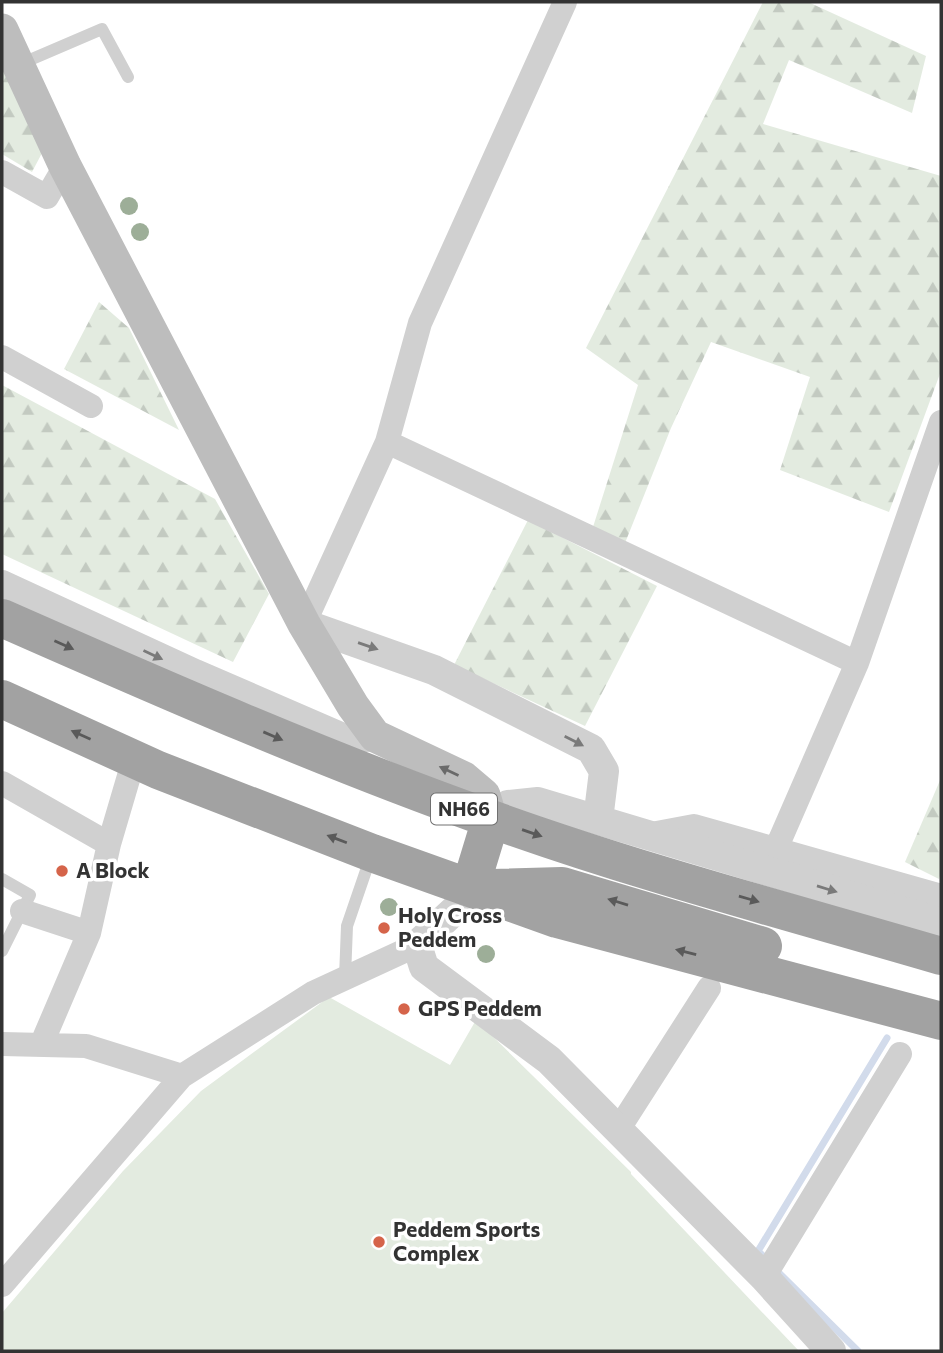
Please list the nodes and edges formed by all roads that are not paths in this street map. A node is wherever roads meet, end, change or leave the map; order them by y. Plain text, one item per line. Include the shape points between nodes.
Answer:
1 (565, 2) edge
2 (2, 30) edge
3 (17, 65) junction
4 (128, 77) dead end
5 (65, 166) junction
6 (2, 172) edge
7 (2, 358) edge
8 (91, 406) dead end
9 (941, 422) edge
10 (387, 442) junction
11 (2, 585) edge
12 (2, 618) edge
13 (304, 624) junction
14 (857, 663) junction
15 (2, 699) edge
16 (374, 736) junction
17 (134, 759) junction
18 (2, 783) edge
19 (491, 819) junction
20 (598, 820) junction
21 (646, 835) junction
22 (109, 844) junction
23 (776, 849) junction
24 (372, 853) junction
25 (2, 879) edge
26 (470, 888) junction
27 (941, 896) edge
28 (22, 911) junction
29 (941, 923) edge
30 (89, 933) junction
31 (417, 945) junction
32 (2, 951) edge
33 (941, 956) edge
34 (345, 977) junction
35 (709, 988) dead end
36 (941, 1000) edge
37 (941, 1021) edge
38 (2, 1044) edge
39 (42, 1044) junction
40 (901, 1054) dead end
41 (182, 1076) junction
42 (618, 1130) junction
43 (764, 1277) junction
44 (2, 1285) edge
45 (831, 1351) edge

1 - 10 street via 420,323
2 - 3 main road
3 - 4 lane via 102,29
3 - 5 main road
5 - 6 street via 47,197
5 - 13 main road
7 - 8 street
9 - 14 street
10 - 13 street
10 - 14 street
11 -> 16 street via 345,739
12 -> 19 highway, NH66 via 278,739
13 - 16 main road
13 -> 20 street via 435,670 591,750 604,771
14 - 23 street
17 -> 15 highway
19 -> 16 main road via 484,795 464,778
17 - 22 street
24 -> 17 highway
18 - 22 street
19 - 20 street via 508,804 538,802
19 - 26 highway
19 -> 33 highway, NH66
20 - 21 street
21 - 23 street via 694,825
21 -> 29 street
22 - 30 street
23 - 27 street
24 - 26 highway
24 - 34 lane via 346,926
25 - 28 lane via 30,895
26 - 31 street via 456,909
36 -> 26 highway via 562,886
37 -> 26 highway via 556,919
28 - 30 street
28 - 32 lane
30 - 39 street
31 - 34 street
31 - 42 street via 425,968 549,1060
34 - 41 street
35 - 42 street
38 - 39 street
39 - 41 street via 86,1046
40 - 43 street
41 - 44 street
42 - 43 street
43 - 45 street

